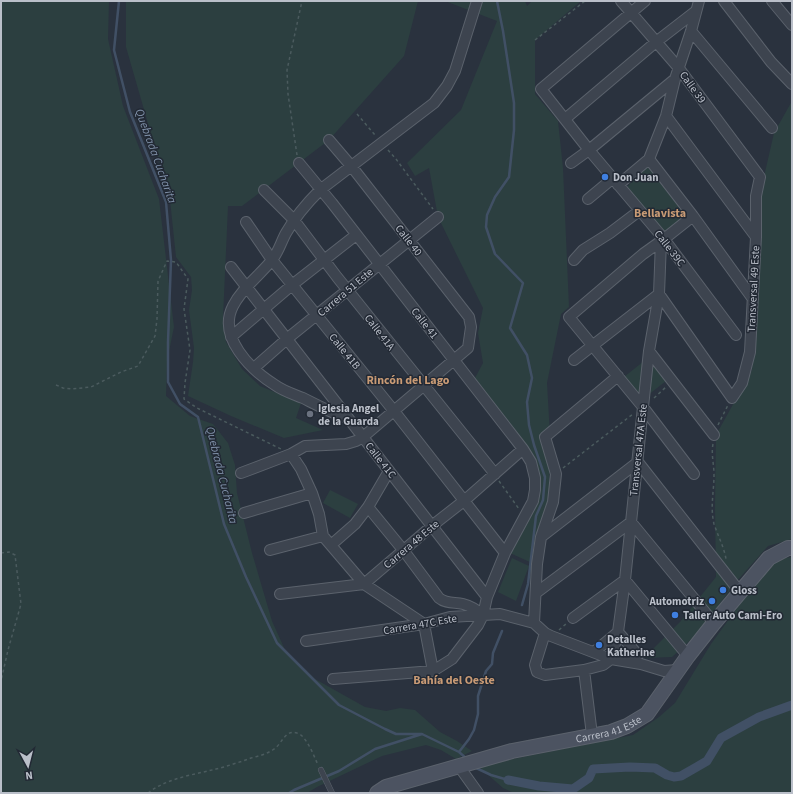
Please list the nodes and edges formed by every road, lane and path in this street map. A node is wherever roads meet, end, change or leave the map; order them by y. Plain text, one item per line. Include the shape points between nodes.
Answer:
1 (302, 1) edge
2 (477, 1) edge
3 (585, 1) edge
4 (621, 1) edge
5 (645, 1) edge
6 (724, 1) edge
7 (772, 1) edge
8 (697, 6) edge
9 (631, 13) junction
10 (792, 25) edge
11 (691, 30) junction
12 (535, 40) dead end
13 (656, 42) junction
14 (678, 67) junction
15 (675, 79) junction
16 (792, 84) edge
17 (357, 114) dead end
18 (666, 116) junction
19 (565, 119) junction
20 (772, 128) dead end
21 (329, 140) dead end
22 (381, 143) junction
23 (588, 150) junction
24 (649, 159) junction
25 (299, 163) joint
26 (571, 163) dead end
27 (352, 167) junction
28 (760, 177) joint
29 (615, 182) junction
30 (264, 190) dead end
31 (320, 190) junction
32 (588, 199) dead end
33 (639, 211) junction
34 (693, 216) junction
35 (438, 217) joint
36 (294, 220) junction
37 (246, 222) dead end
38 (356, 234) junction
39 (756, 237) junction
40 (410, 240) junction
41 (663, 240) junction
42 (272, 260) junction
43 (323, 260) junction
44 (574, 260) dead end
45 (379, 264) junction
46 (231, 267) dead end
47 (292, 285) junction
48 (246, 287) junction
49 (347, 290) junction
50 (659, 294) junction
51 (752, 298) junction
52 (264, 308) junction
53 (317, 316) junction
54 (736, 335) dead end
55 (231, 338) junction
56 (288, 338) junction
57 (592, 346) junction
58 (649, 351) junction
59 (453, 360) junction
60 (574, 360) dead end
61 (254, 368) junction
62 (618, 376) junction
63 (673, 382) junction
64 (56, 385) dead end
65 (423, 386) junction
66 (732, 398) junction
67 (643, 407) junction
68 (394, 411) junction
69 (347, 418) junction
70 (714, 435) junction
71 (363, 437) junction
72 (522, 449) junction
73 (291, 454) junction
74 (638, 462) junction
75 (389, 471) junction
76 (241, 474) dead end
77 (495, 474) junction
78 (556, 474) junction
79 (694, 474) dead end
80 (312, 493) junction
81 (465, 500) junction
82 (368, 507) junction
83 (244, 513) dead end
84 (524, 517) junction
85 (631, 522) junction
86 (433, 525) junction
87 (323, 536) junction
88 (541, 537) junction
89 (330, 545) junction
90 (792, 548) edge
91 (270, 550) dead end
92 (404, 551) junction
93 (506, 553) junction
94 (1, 554) edge
95 (726, 575) junction
96 (625, 580) junction
97 (364, 584) junction
98 (740, 592) junction
99 (536, 593) junction
100 (280, 594) dead end
101 (487, 597) junction
102 (483, 615) junction
103 (573, 618) joint
104 (534, 623) junction
105 (714, 623) junction
106 (424, 624) junction
107 (618, 632) junction
108 (548, 634) junction
109 (306, 641) dead end
110 (594, 652) junction
111 (638, 655) dead end
112 (688, 656) junction
113 (611, 659) junction
114 (584, 670) junction
115 (678, 670) junction
116 (432, 671) junction
117 (333, 679) dead end
118 (1, 681) edge
119 (592, 735) junction
120 (461, 764) junction
121 (321, 770) joint
122 (148, 793) edge
123 (332, 793) edge
124 (377, 793) edge
125 (478, 793) edge

1 - 25 path via 287,70 288,94
2 - 22 street via 457,65 447,86 434,103
3 - 12 path
4 - 9 street, Calle 39
5 - 9 street
6 - 16 street via 771,62
7 - 10 street
8 - 11 street
8 - 13 street
9 - 13 street, Calle 39
9 - 19 street, Calle 39C via 541,89
11 - 14 street
11 - 20 street
13 - 14 street, Calle 39
13 - 19 street
14 - 15 street
14 - 28 street, Calle 39
15 - 18 street
15 - 23 street
17 - 22 path
18 - 24 street
18 - 39 street
19 - 23 street, Calle 39C
21 - 27 street, Calle 40
22 - 27 street
22 - 35 path via 396,159
23 - 26 street
23 - 29 street, Calle 39C
24 - 29 street
24 - 34 street
25 - 31 street, Calle 41
27 - 31 street
27 - 40 street, Calle 40
28 - 39 street, Transversal 49 Este via 756,196
29 - 32 street
29 - 33 street, Calle 39C
30 - 36 street, Calle 41A
31 - 36 street
31 - 38 street, Calle 41
33 - 41 street, Calle 39C
33 - 44 street via 583,250
34 - 41 street
34 - 51 street
35 - 40 street, Carrera 51 Este
36 - 42 street
36 - 43 street, Calle 41A
37 - 42 street, Calle 41B
38 - 43 street
38 - 45 street, Calle 41
39 - 51 street, Transversal 49 Este
40 - 45 street, Carrera 51 Este
40 - 59 street, Calle 40 via 469,317 471,327 468,348
41 - 50 street, Transversal 47A Este
41 - 54 street, Calle 39C
41 - 57 street via 569,317
42 - 47 street, Calle 41B
42 - 48 street
43 - 47 street
43 - 49 street, Calle 41A
45 - 49 street, Carrera 51 Este
45 - 59 street, Calle 41
46 - 48 street, Calle 41C
47 - 52 street
47 - 53 street, Calle 41B
48 - 52 street, Calle 41C
48 - 55 street via 232,306 229,322
49 - 53 street, Carrera 51 Este
49 - 65 street, Calle 41A
50 - 57 street
50 - 58 street, Transversal 47A Este
50 - 66 street
51 - 66 street, Transversal 49 Este via 750,352 742,383
52 - 55 street
52 - 56 street, Calle 41C
53 - 56 street, Carrera 51 Este
53 - 68 street, Calle 41B
55 - 61 street via 242,356
56 - 61 street, Carrera 51 Este
56 - 69 street, Calle 41C
57 - 60 street
57 - 62 street
58 - 63 street
58 - 67 street, Transversal 47A Este
59 - 65 street
59 - 72 street, Calle 41
61 - 69 street via 277,386
62 - 67 street
62 - 78 street via 545,437
63 - 67 path
63 - 70 street
64 - 73 path via 72,389 92,387 138,366 155,336 158,281 167,261 176,262 188,279 184,309 190,350 184,399 197,408
65 - 68 street
65 - 77 street, Calle 41A
66 - 70 path
67 - 74 street, Transversal 47A Este
67 - 78 path
67 - 79 street
68 - 71 street
68 - 81 street, Calle 41B
69 - 71 street, Calle 41C
70 - 95 path via 711,452 714,474 711,505 714,523 726,557
71 - 73 street via 346,444 305,446
71 - 75 street, Calle 41C
72 - 77 street, Carrera 48 Este
72 - 84 street, Calle 41 via 531,462 535,478 533,501
73 - 76 street
73 - 80 street via 301,468
74 - 85 street, Transversal 47A Este
74 - 88 street
74 - 95 street
75 - 82 street
75 - 86 street, Calle 41C
77 - 81 street, Carrera 48 Este
77 - 84 path
78 - 88 street via 553,502
80 - 83 street
80 - 87 street
81 - 86 street, Carrera 48 Este
81 - 93 street, Calle 41B
82 - 89 street via 355,524
82 - 92 street
84 - 93 street
85 - 96 street, Transversal 47A Este
85 - 99 street
85 - 105 street
86 - 92 street, Carrera 48 Este
86 - 101 street, Calle 41C
87 - 89 street
87 - 91 street
88 - 99 street
89 - 97 street
90 - 98 street, Carrera 41 Este via 769,558
92 - 97 street, Carrera 48 Este
92 - 102 street via 439,598 446,602 472,607
93 - 101 street
94 - 118 path via 9,552 15,556 21,604
95 - 98 street
96 - 103 street
96 - 107 street, Transversal 47A Este
96 - 112 street
97 - 100 street
97 - 106 street
98 - 105 street, Carrera 41 Este
99 - 104 street
101 - 102 street
102 - 104 street, Carrera 47C Este via 500,614
102 - 106 street, Carrera 47C Este via 450,617
102 - 116 street via 452,659
103 - 108 path
104 - 108 street
105 - 112 street, Carrera 41 Este
106 - 109 street, Carrera 47C Este
106 - 116 street
107 - 110 street
107 - 111 street
107 - 113 street, Transversal 47A Este
108 - 110 street
108 - 114 street via 536,665 537,672 545,676
110 - 113 street
112 - 115 street, Carrera 41 Este
113 - 114 street via 603,665
113 - 115 street via 664,671
114 - 119 street
115 - 119 street, Carrera 41 Este via 645,715 627,726
116 - 117 street
119 - 120 street, Carrera 41 Este
120 - 124 street, Carrera 41 Este via 386,787
120 - 125 street
121 - 122 path via 303,736 296,732 290,733 276,748 266,754 182,777 156,787
121 - 123 lane

